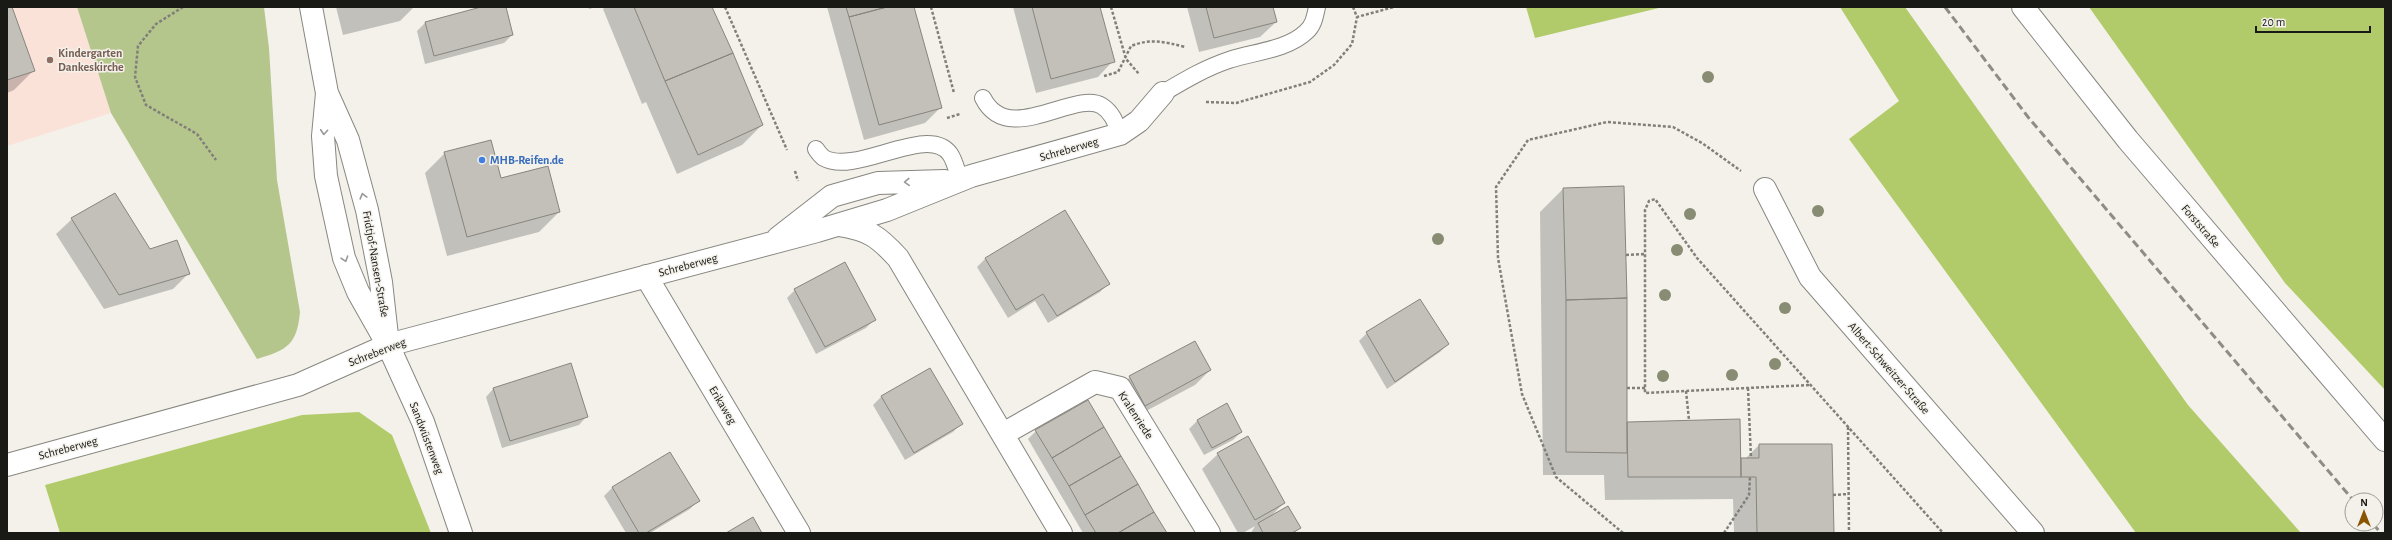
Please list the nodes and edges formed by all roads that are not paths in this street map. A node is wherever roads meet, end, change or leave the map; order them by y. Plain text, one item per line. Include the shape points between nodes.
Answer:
1 (311, 7) edge
2 (1317, 7) edge
3 (2023, 7) edge
4 (327, 93) junction
5 (1163, 93) joint
6 (983, 98) dead end
7 (1120, 134) junction
8 (816, 149) dead end
9 (960, 180) junction
10 (1765, 190) road end
11 (836, 225) junction
12 (772, 243) junction
13 (646, 276) junction
14 (388, 345) junction
15 (1003, 434) junction
16 (2385, 440) edge
17 (7, 465) edge
18 (461, 533) edge
19 (799, 533) edge
20 (1061, 533) edge
21 (1209, 533) edge
22 (2034, 533) edge

1 - 4 street, Fridtjof-Nansen-Straße
2 - 5 lane via 1315,20 1306,32 1290,42 1202,70
3 - 16 street, Forststraße via 2128,140
14 -> 4 street, Fridtjof-Nansen-Straße via 381,282 367,210 348,140
4 -> 14 street, Fridtjof-Nansen-Straße via 323,136 333,216 344,258 358,292
5 - 7 street, Schreberweg via 1139,120
6 - 7 lane via 988,107 999,116 1020,119 1086,103 1102,105 1115,119
7 - 9 street, Schreberweg
8 - 9 lane via 823,158 840,163 920,145 938,145 950,154
9 - 11 street, Schreberweg via 887,210
9 -> 12 street, Schreberweg via 878,183 832,196
10 - 22 street, Albert-Schweitzer-Straße via 1810,277
11 - 12 street, Schreberweg
11 - 15 street via 862,229 883,241 898,258
12 - 13 street, Schreberweg
13 - 14 street, Schreberweg
13 - 19 street, Erikaweg
14 - 17 street, Schreberweg via 298,385
14 - 18 street, Sandwüstenweg via 423,422
15 - 20 street
15 - 21 street, Kralenriede via 1095,382 1120,388

